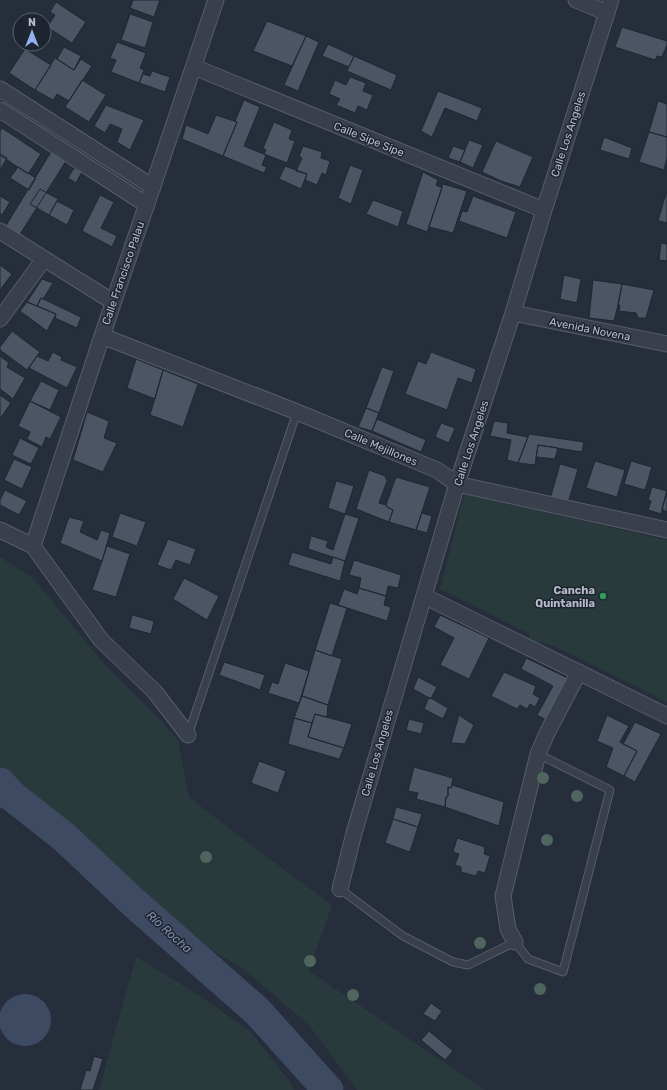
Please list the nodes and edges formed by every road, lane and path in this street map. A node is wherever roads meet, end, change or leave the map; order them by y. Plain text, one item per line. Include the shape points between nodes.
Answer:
1 (216, 0) edge
2 (576, 0) edge
3 (609, 6) edge
4 (194, 67) junction
5 (0, 89) edge
6 (0, 110) edge
7 (153, 187) junction
8 (146, 205) junction
9 (544, 210) junction
10 (0, 231) edge
11 (44, 259) junction
12 (113, 302) junction
13 (513, 313) junction
14 (0, 319) edge
15 (102, 336) junction
16 (667, 344) edge
17 (297, 412) junction
18 (457, 484) junction
19 (0, 530) edge
20 (667, 530) edge
21 (33, 546) junction
22 (424, 596) junction
23 (579, 672) junction
24 (667, 716) edge
25 (188, 736) joint
26 (538, 754) junction
27 (340, 889) joint
28 (515, 942) junction

1 - 4 street, Calle Francisco Palau
2 - 3 street
3 - 9 street, Calle Los Angeles
4 - 7 street, Calle Francisco Palau
4 - 9 street, Calle Sipe Sipe
5 - 7 street
6 - 8 street
7 - 8 street, Calle Francisco Palau
8 - 12 street, Calle Francisco Palau
9 - 13 street, Calle Los Angeles
10 - 11 street
11 - 12 street
11 - 14 street
12 - 15 street, Calle Francisco Palau
13 - 16 street, Avenida Novena
13 - 18 street, Calle Los Angeles
15 - 17 street, Calle Mejillones
15 - 21 street, Calle Francisco Palau
17 - 18 street, Calle Mejillones via 437,470
17 - 25 lane
18 - 20 street, Calle Mejillones
18 - 22 street, Calle Los Angeles
19 - 21 street
21 - 25 street via 101,640 155,692
22 - 23 street
22 - 27 street, Calle Los Angeles
23 - 24 street
23 - 26 street
26 - 28 street via 504,896 508,929
26 - 28 lane via 610,790 563,972 528,959
27 - 28 lane via 403,936 453,962 468,965

